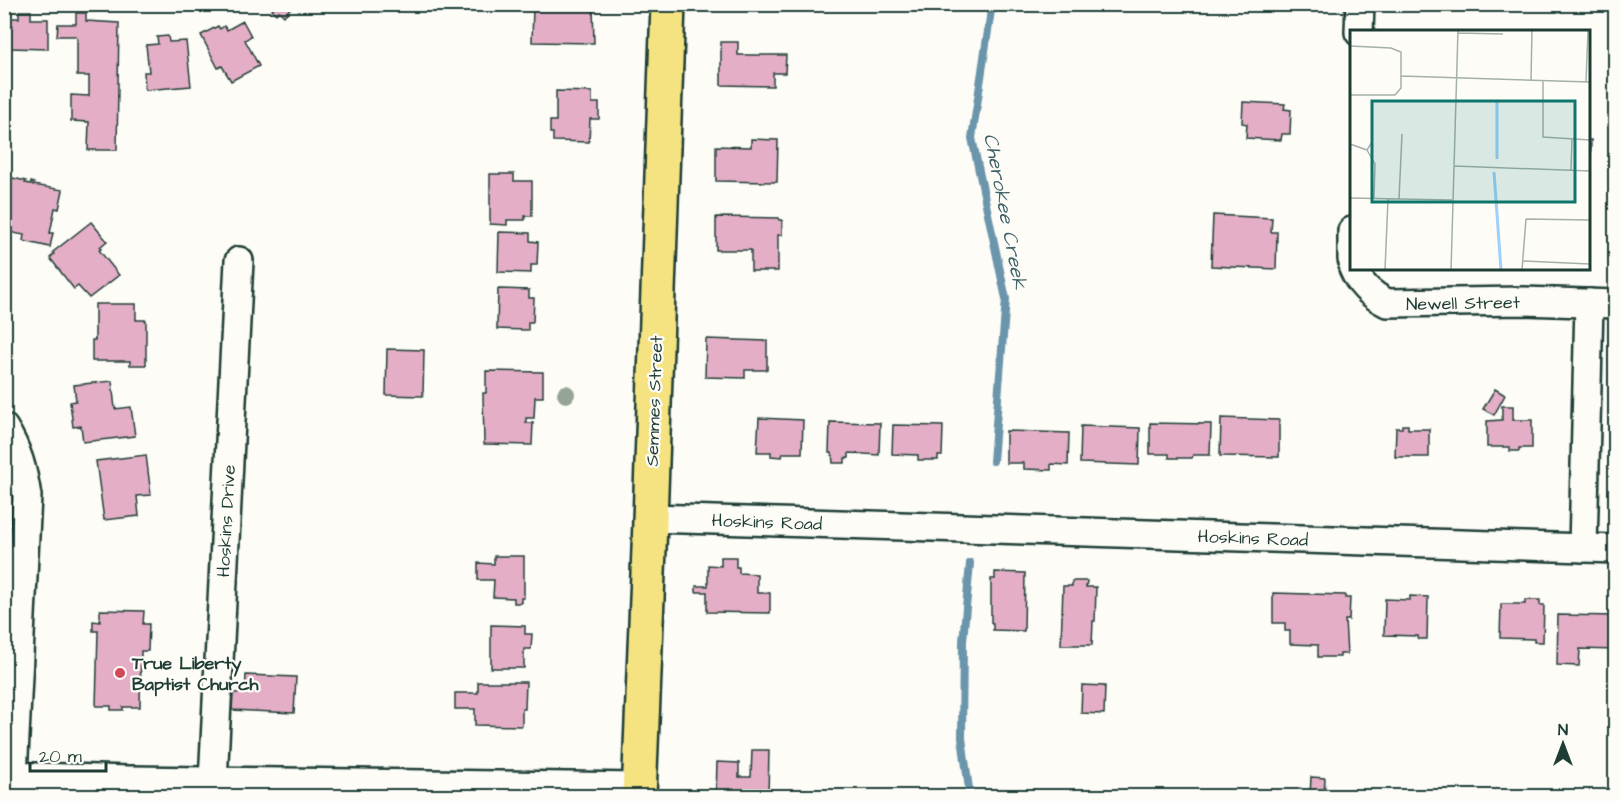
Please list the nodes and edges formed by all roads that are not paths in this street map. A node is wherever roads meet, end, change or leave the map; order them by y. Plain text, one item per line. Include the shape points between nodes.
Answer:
1 (668, 4) edge
2 (1360, 4) edge
3 (1359, 30) edge
4 (239, 261) dead end
5 (1354, 270) edge
6 (1589, 303) junction
7 (1616, 304) edge
8 (4, 428) edge
9 (651, 518) junction
10 (1583, 548) junction
11 (1616, 549) edge
12 (9, 776) edge
13 (213, 782) junction
14 (129, 788) edge
15 (639, 792) edge

1 - 9 main road, Semmes Street
2 - 3 street
4 - 13 street, Hoskins Drive
5 - 6 street, Newell Street via 1368,291 1387,303
6 - 7 street
6 - 10 street
8 - 12 street via 23,469 27,496
9 - 10 street, Hoskins Road
9 - 15 main road, Semmes Street
10 - 11 street, Hoskins Road
12 - 14 street
13 - 14 street
13 - 15 street

